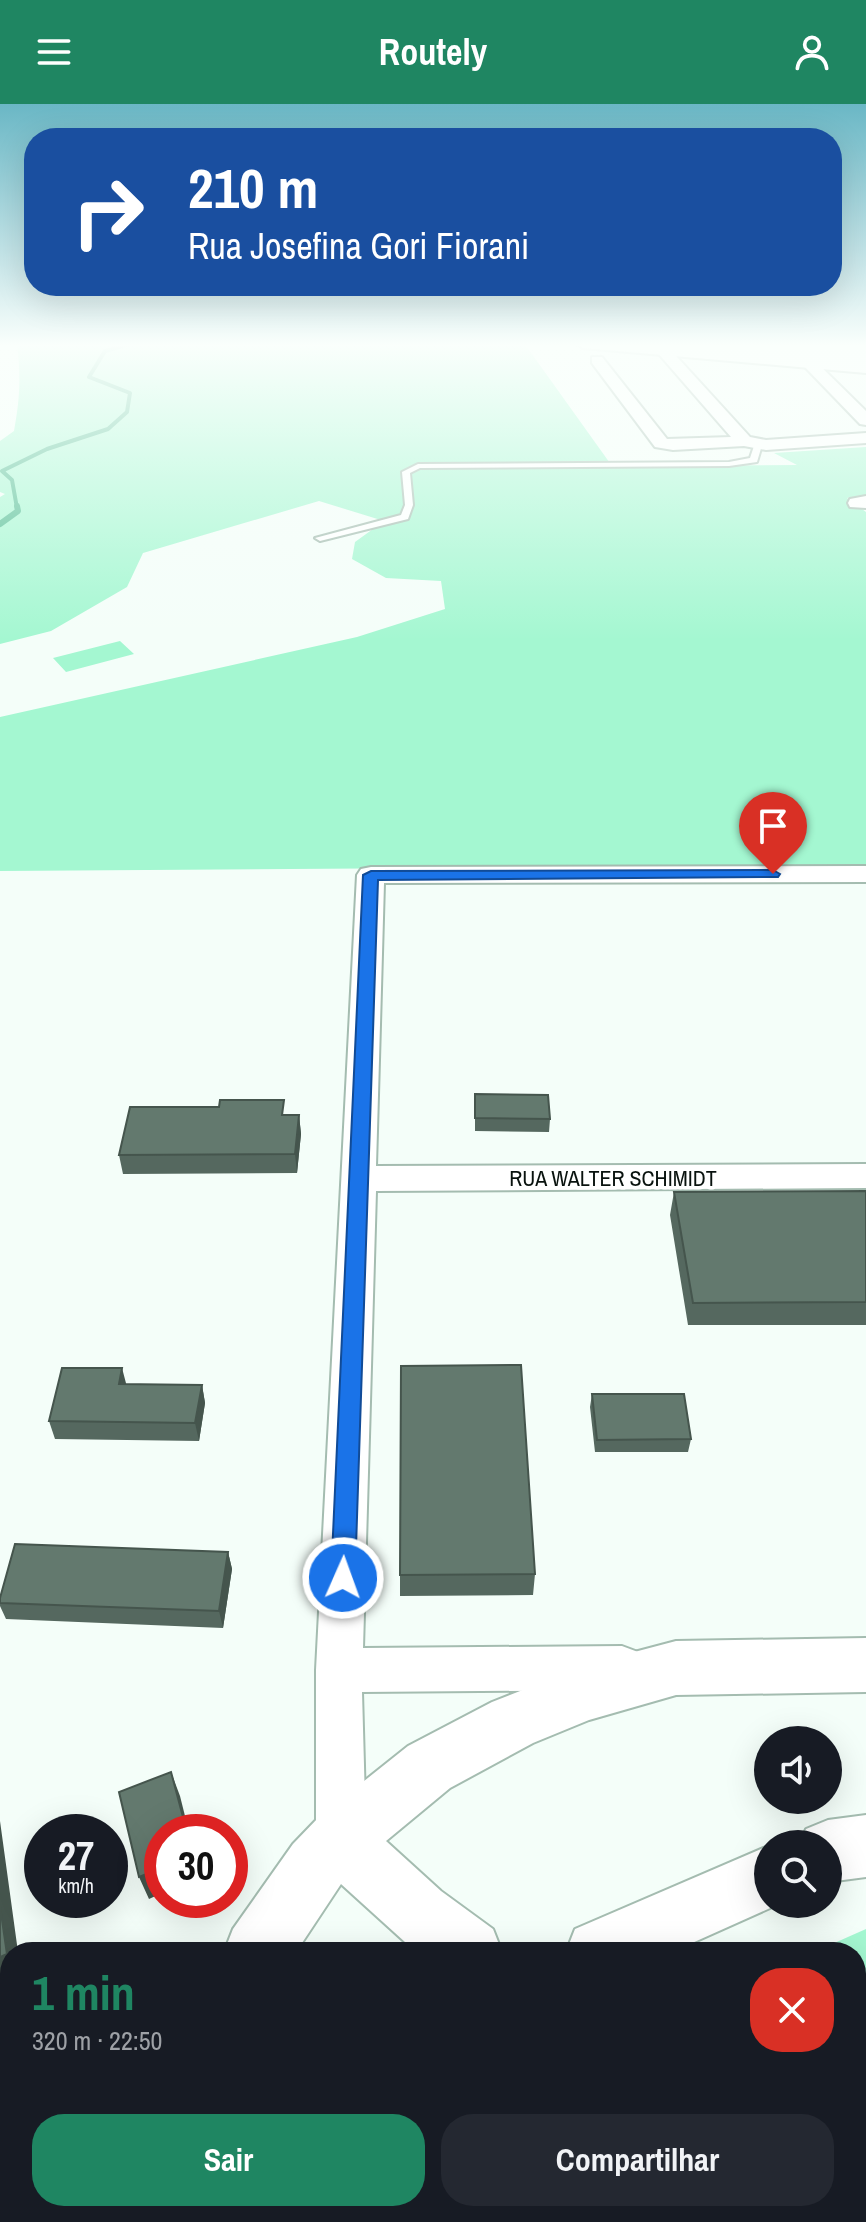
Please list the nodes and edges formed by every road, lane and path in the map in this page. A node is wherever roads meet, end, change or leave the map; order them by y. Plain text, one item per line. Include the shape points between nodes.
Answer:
1 (660, 442) edge
2 (778, 442) edge
3 (751, 443) junction
4 (320, 538) dead end
5 (866, 874) edge
6 (866, 1176) edge
7 (360, 1179) junction
8 (866, 1665) edge
9 (676, 1668) junction
10 (339, 1670) junction
11 (341, 1839) junction
12 (866, 1846) edge
13 (842, 1849) edge
14 (754, 1883) edge
15 (264, 1942) edge
16 (455, 1942) edge
17 (621, 1942) edge

1 - 3 street
2 - 3 street
3 - 4 lane via 754,460 729,464 418,466 406,472 405,517
5 - 7 street via 371,875
6 - 7 street, RUA WALTER SCHIMIDT
7 - 10 street
8 - 9 street
9 - 10 street
9 - 11 street via 589,1692 513,1722 429,1767
10 - 11 street
11 - 15 street via 315,1866
11 - 16 street via 377,1879
12 - 13 street
14 - 17 street

